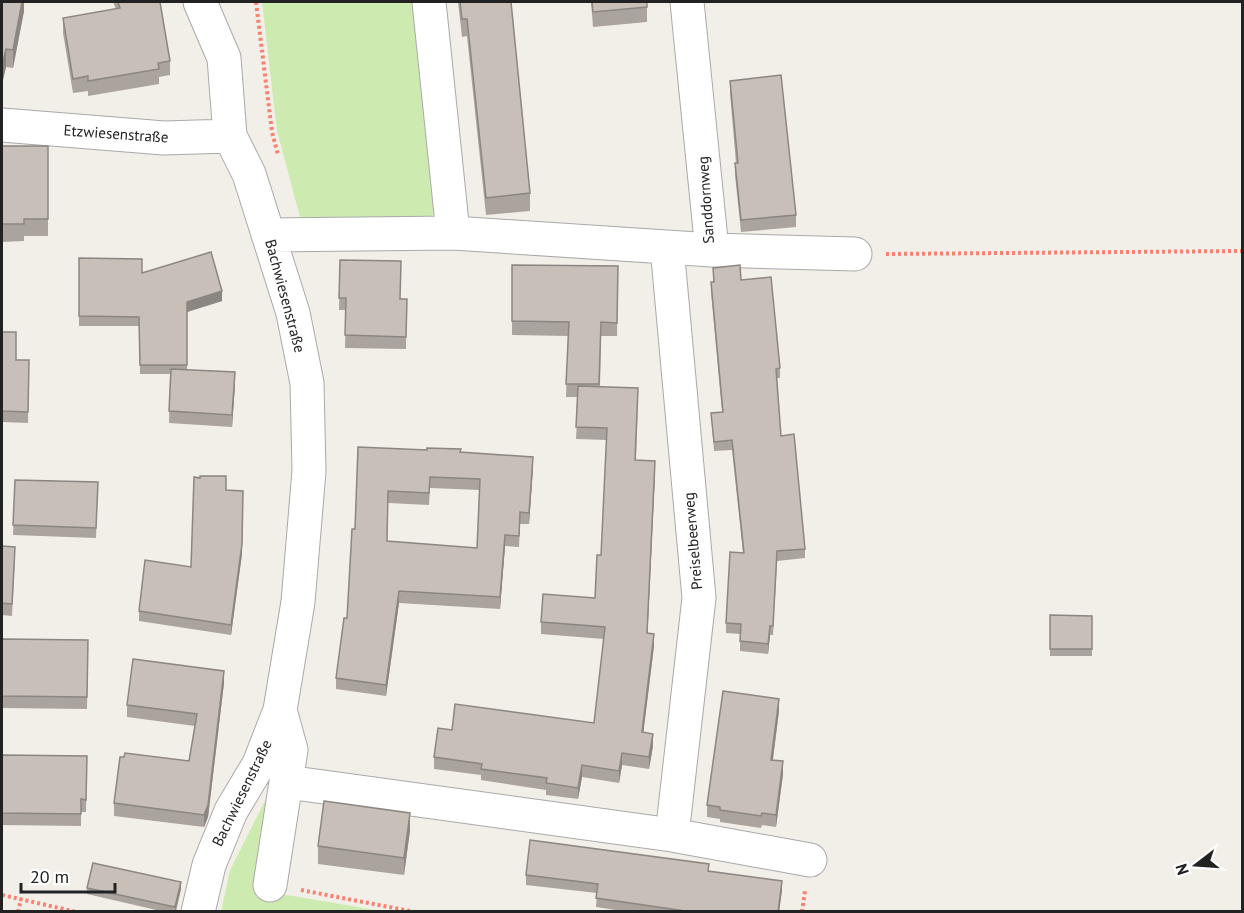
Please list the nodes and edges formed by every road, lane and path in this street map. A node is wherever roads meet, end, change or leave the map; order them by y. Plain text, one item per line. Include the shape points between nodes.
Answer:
1 (200, 2) edge
2 (256, 2) edge
3 (429, 2) edge
4 (687, 2) edge
5 (2, 125) edge
6 (230, 136) junction
7 (281, 166) dead end
8 (453, 233) junction
9 (268, 235) junction
10 (667, 247) junction
11 (712, 250) junction
12 (1242, 251) edge
13 (855, 254) joint
14 (280, 710) junction
15 (287, 782) junction
16 (672, 835) junction
17 (810, 860) dead end
18 (270, 885) joint
19 (2, 895) edge
20 (21, 899) junction
21 (18, 912) edge
22 (77, 912) edge
23 (198, 912) edge
24 (415, 912) edge

1 - 6 street, Bachwiesenstraße via 224,58
2 - 7 path via 272,132
3 - 8 street
4 - 11 street, Sanddornweg
5 - 6 street, Etzwiesenstraße via 164,138
6 - 9 street, Bachwiesenstraße via 249,174
8 - 9 street, Sanddornweg
8 - 10 street, Sanddornweg
9 - 14 street, Bachwiesenstraße via 293,313 307,382 306,518 298,602
10 - 11 street, Sanddornweg
10 - 16 street, Preiselbeerweg via 699,598
11 - 13 street
12 - 13 path
14 - 15 street, Bachwiesenstraße via 291,750
14 - 23 street, Bachwiesenstraße via 259,764 231,812 209,865
15 - 16 street
15 - 18 street, Bachwiesenstraße
16 - 17 street
18 - 24 path
19 - 20 path
20 - 21 path
20 - 22 path

